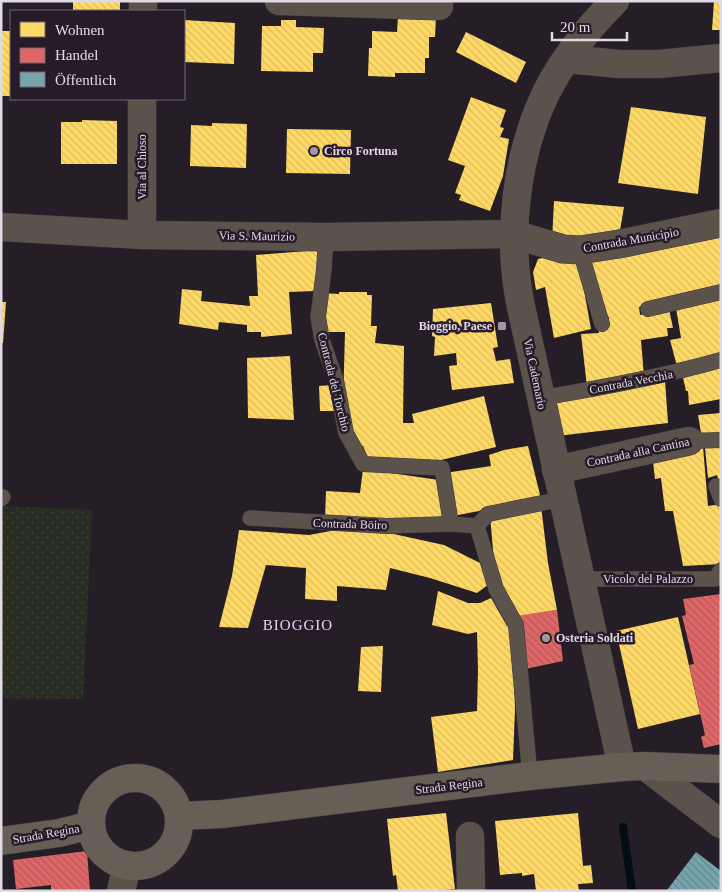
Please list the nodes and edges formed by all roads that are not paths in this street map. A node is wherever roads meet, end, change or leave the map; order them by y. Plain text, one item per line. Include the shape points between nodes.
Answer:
1 (279, 1) edge
2 (615, 1) edge
3 (439, 6) dead end
4 (721, 58) edge
5 (567, 59) junction
6 (142, 100) edge
7 (721, 223) edge
8 (1, 227) edge
9 (513, 234) junction
10 (142, 235) junction
11 (326, 237) junction
12 (580, 250) junction
13 (721, 292) edge
14 (648, 309) dead end
15 (602, 324) dead end
16 (721, 360) edge
17 (540, 398) junction
18 (721, 440) edge
19 (689, 441) joint
20 (556, 470) junction
21 (562, 499) junction
22 (250, 518) dead end
23 (451, 524) junction
24 (477, 526) junction
25 (718, 575) edge
26 (580, 579) junction
27 (634, 766) junction
28 (721, 768) edge
29 (530, 776) junction
30 (179, 816) junction
31 (721, 824) edge
32 (91, 826) junction
33 (470, 836) dead end
34 (1, 841) edge
35 (124, 878) edge
36 (471, 891) edge

1 - 3 street
2 - 5 street, Via Cademario
4 - 5 street via 658,64
5 - 9 street, Via Cademario via 547,91 527,142
6 - 10 street, Via al Chioso
7 - 12 street, Contrada Municipio
8 - 10 street, Via S. Maurizio
9 - 11 street, Via S. Maurizio
9 - 12 street, Contrada Municipio via 563,249
9 - 17 street, Via Cademario via 515,278
10 - 11 street, Via S. Maurizio
11 - 23 lane, Contrada del Torchio via 318,317 336,380 346,433 363,464 442,468
12 - 15 lane
13 - 14 lane
16 - 17 lane, Contrada Vecchia via 621,385
17 - 20 street, Via Cademario
18 - 19 lane, Contrada alla Cantina
19 - 20 street, Contrada alla Cantina
20 - 21 street, Via Cademario
21 - 24 lane via 488,514
21 - 26 street, Via Cademario
22 - 23 lane, Contrada Böiro via 387,526
23 - 24 lane
24 - 29 lane via 496,589 516,625
25 - 26 lane, Vicolo del Palazzo
26 - 27 street, Via Cademario
27 - 28 main road, Strada Regina
27 - 29 main road, Strada Regina
27 - 31 street
29 - 30 main road, Strada Regina via 222,814
30 - 32 main road via 176,803 163,788 145,779 132,778 119,781 98,798 92,811
30 - 35 main road via 179,830 166,854
32 - 34 main road, Strada Regina
32 - 35 main road via 102,852 114,860
33 - 36 street

